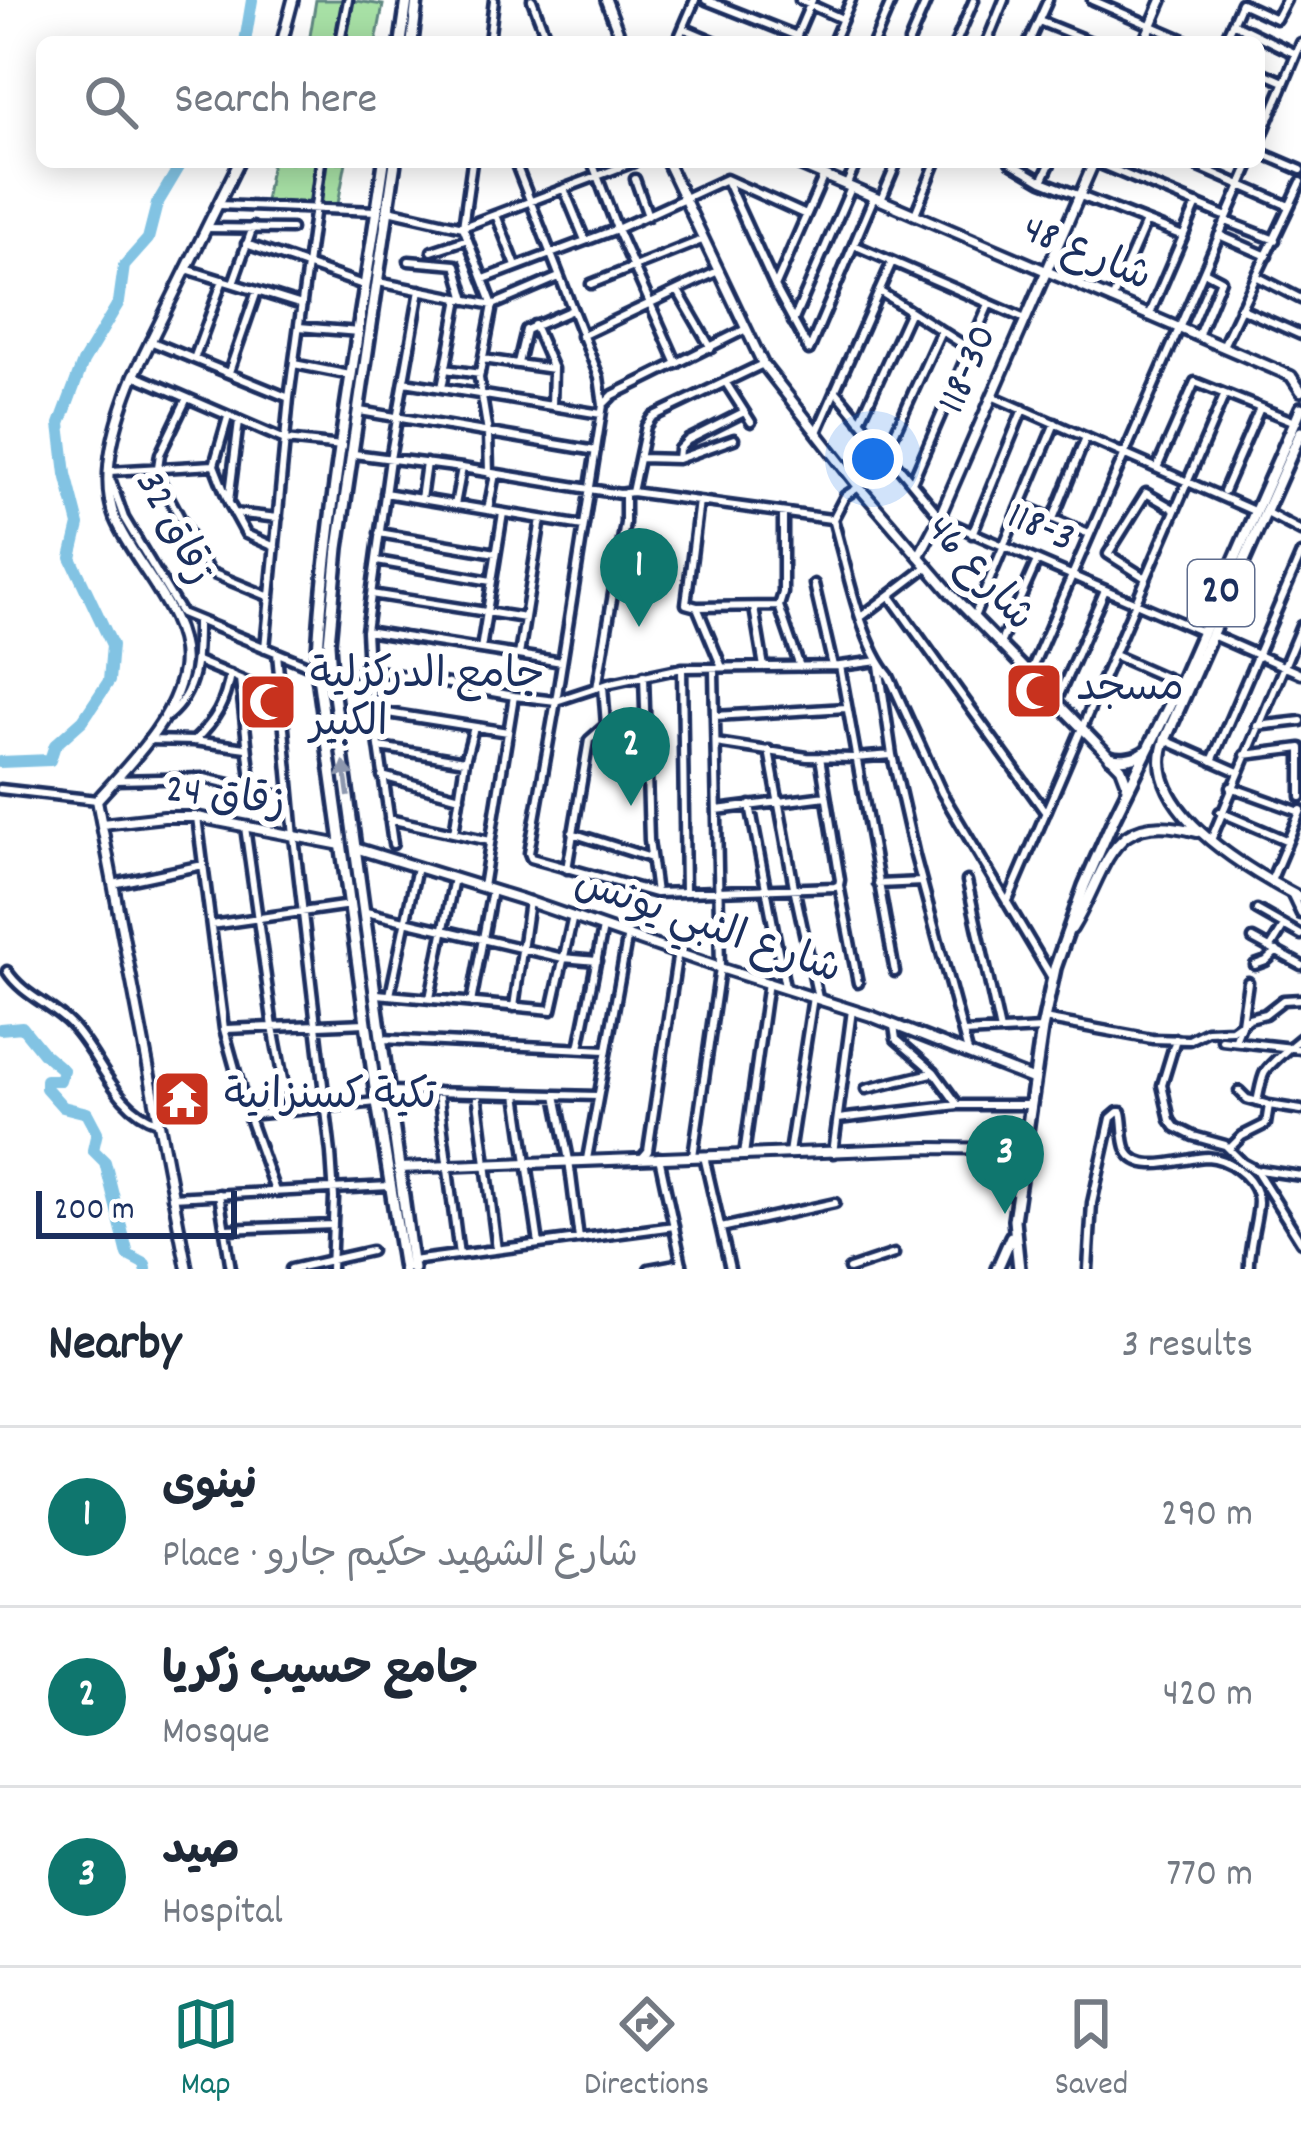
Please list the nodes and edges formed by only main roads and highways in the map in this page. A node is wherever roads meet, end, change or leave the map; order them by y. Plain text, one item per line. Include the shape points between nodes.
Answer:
1 (407, 0) edge
2 (417, 0) edge
3 (402, 36) edge
4 (413, 36) edge
5 (384, 168) edge
6 (394, 168) edge
7 (383, 210) junction
8 (1301, 408) edge
9 (1298, 427) edge
10 (1208, 633) junction
11 (1165, 740) road end
12 (1150, 747) junction
13 (1110, 757) road end
14 (1014, 1220) junction
15 (410, 1266) edge
16 (997, 1269) edge
17 (1018, 1269) edge

1 - 3 main road
2 - 4 main road
5 - 7 main road
6 - 7 main road
15 -> 7 main road via 329,643
7 - 15 main road via 341,446 317,670 377,1102
8 - 9 main road, 20
9 - 10 main road, 20
10 - 11 main road, 20
10 - 12 main road, 20
12 - 13 main road
12 - 14 main road, 20 via 1052,978
14 - 16 main road
14 - 17 main road

